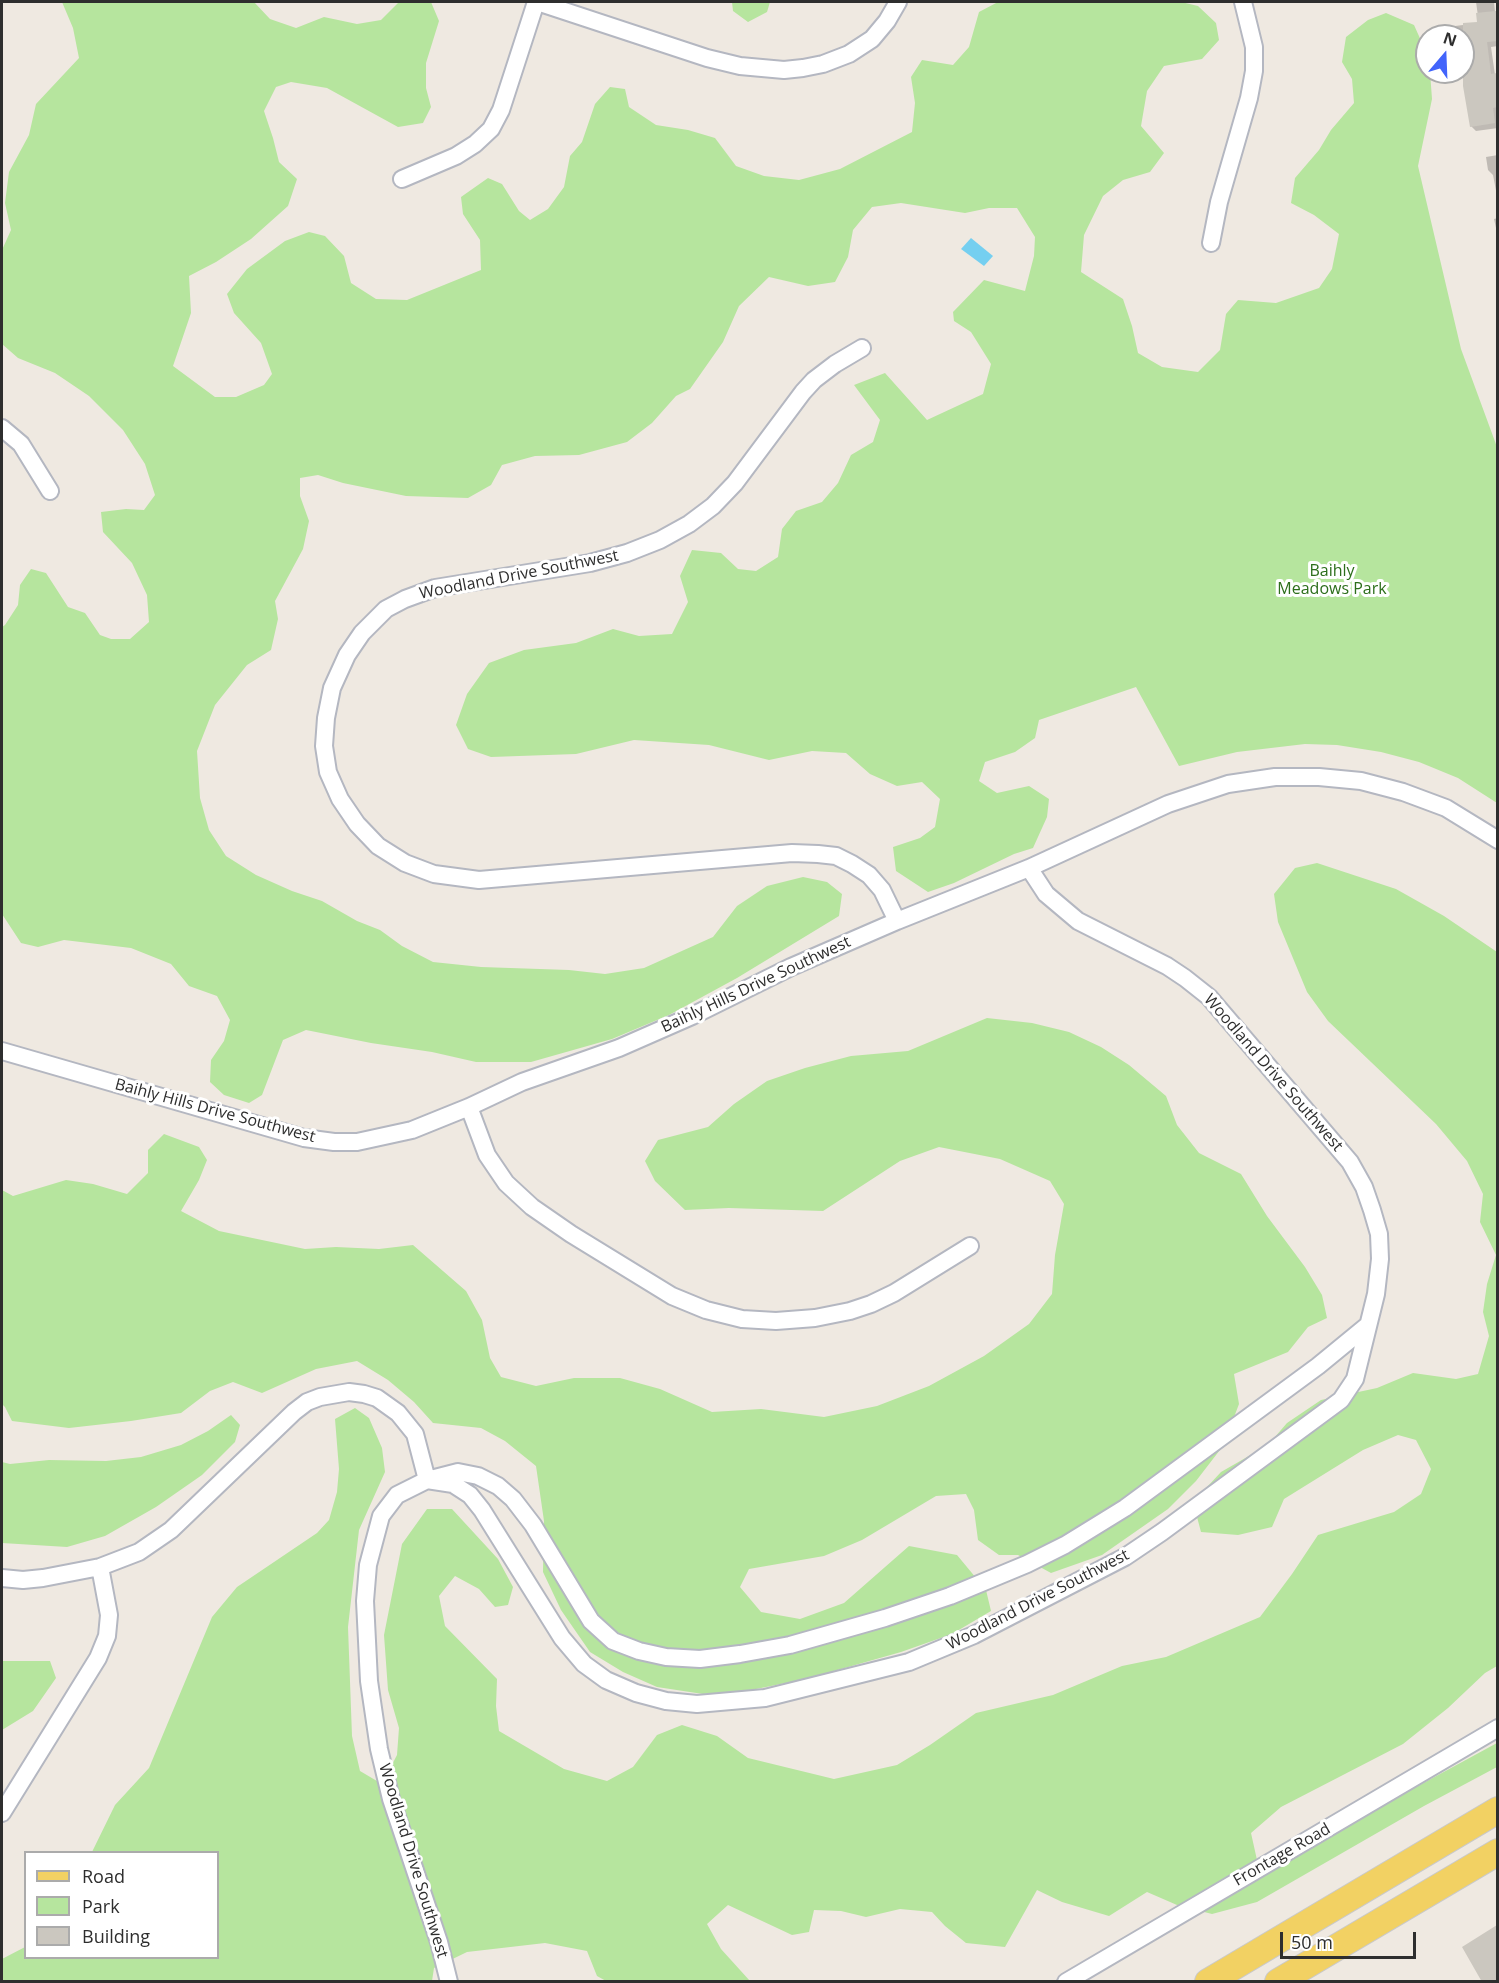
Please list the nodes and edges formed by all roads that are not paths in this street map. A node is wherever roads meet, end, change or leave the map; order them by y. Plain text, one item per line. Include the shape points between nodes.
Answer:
1 (537, 2) edge
2 (898, 2) edge
3 (1243, 2) edge
4 (402, 179) dead end
5 (1211, 243) dead end
6 (862, 348) dead end
7 (2, 428) edge
8 (50, 490) dead end
9 (1497, 840) edge
10 (1029, 868) junction
11 (897, 921) junction
12 (2, 1051) edge
13 (469, 1107) junction
14 (970, 1246) dead end
15 (1368, 1325) junction
16 (427, 1480) junction
17 (100, 1567) junction
18 (2, 1578) edge
19 (1497, 1728) edge
20 (1497, 1810) edge
21 (2, 1813) edge
22 (1497, 1852) edge
23 (1497, 1858) edge
24 (1436, 1888) junction
25 (448, 1982) edge
26 (1066, 1982) edge
27 (1208, 1982) edge
28 (1278, 1982) edge

1 - 2 street via 707,58 784,70 813,66 849,54 872,39
1 - 4 street via 491,129 456,156
3 - 5 street via 1254,48 1254,71
6 - 11 street, Woodland Drive Southwest via 814,380 713,506 660,540 590,563 435,588 386,609 346,655 332,688 324,746 328,772 339,799 357,824 378,846 405,863 434,874 479,880 818,854 836,856 869,875
7 - 8 street via 21,444
9 - 10 street, Baihly Hills Drive Southwest via 1446,808 1403,792 1361,781 1275,777 1196,793
10 - 11 street, Baihly Hills Drive Southwest
10 - 15 street, Woodland Drive Southwest via 1046,894 1078,921 1167,966 1209,998 1350,1162 1364,1187 1379,1234 1376,1294
11 - 13 street, Baihly Hills Drive Southwest via 692,1016 618,1048 522,1082
12 - 13 street, Baihly Hills Drive Southwest via 304,1137 334,1142 357,1142 412,1130
13 - 14 street via 487,1155 506,1183 532,1207 672,1296 706,1310 742,1319 776,1321 850,1311 894,1293
15 - 16 street, Woodland Drive Southwest via 1125,1508 1065,1545 950,1596 885,1618 740,1654 700,1659 666,1657 613,1641 591,1621 533,1525 498,1486 458,1472
15 - 16 street, Woodland Drive Southwest via 1355,1379 1341,1400 1125,1557 974,1635 909,1662 765,1698 697,1704 666,1701 606,1680 584,1664 562,1638 470,1495 453,1484
16 - 17 street via 415,1434 398,1413 364,1394 349,1392 320,1397 294,1412 155,1543
16 - 25 street, Woodland Drive Southwest via 397,1495 381,1516 368,1565 366,1640 377,1738 389,1789 439,1942
17 - 18 street via 44,1578
17 - 21 street via 109,1615 107,1636 98,1658
19 - 26 street, Frontage Road
20 - 27 main road
22 - 24 main road
23 - 24 main road
24 - 28 main road

